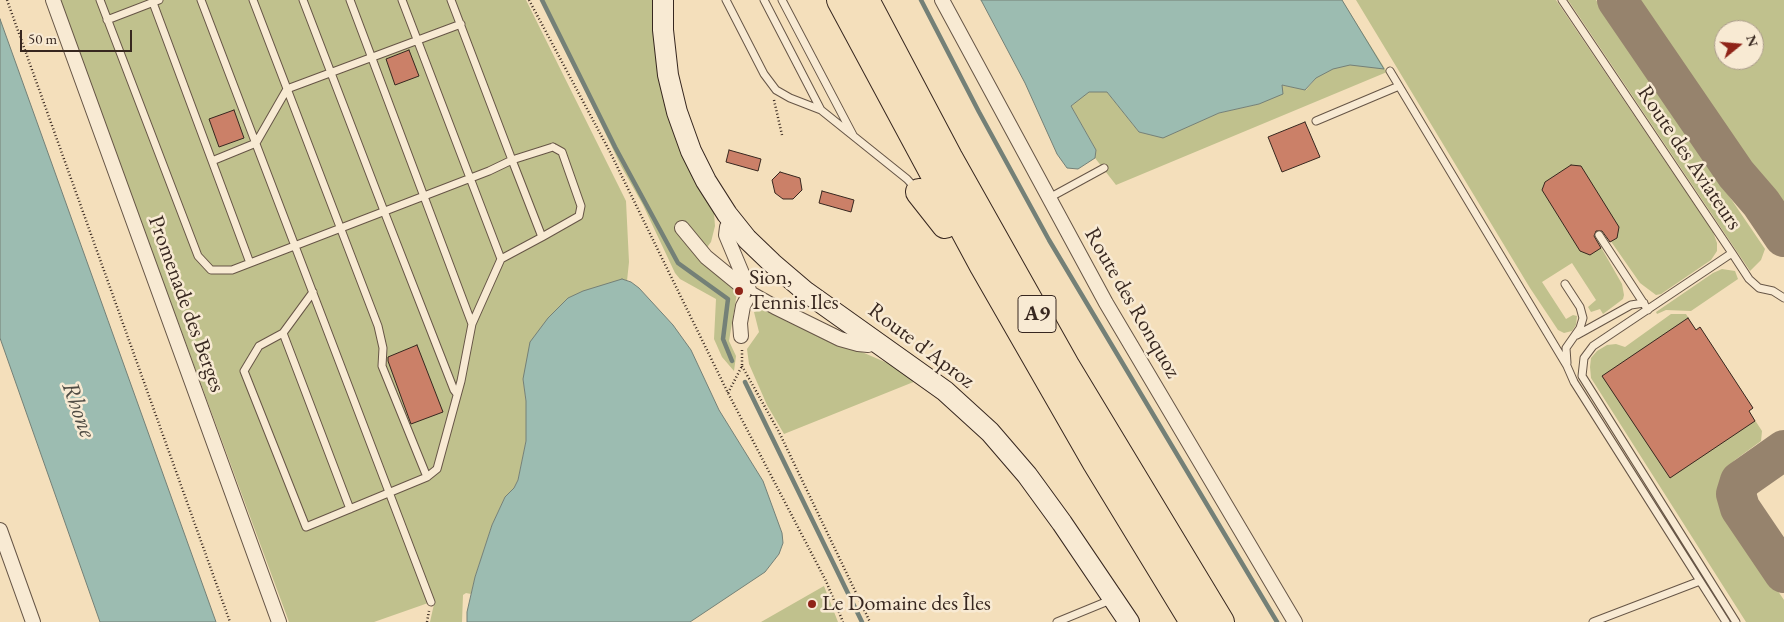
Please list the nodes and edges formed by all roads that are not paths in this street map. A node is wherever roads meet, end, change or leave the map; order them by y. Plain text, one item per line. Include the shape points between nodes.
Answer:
1 (54, 0) edge
2 (100, 0) edge
3 (201, 0) edge
4 (254, 0) edge
5 (303, 0) edge
6 (350, 0) edge
7 (402, 0) edge
8 (452, 0) edge
9 (663, 0) edge
10 (726, 0) edge
11 (764, 0) edge
12 (782, 0) edge
13 (840, 0) edge
14 (866, 0) edge
15 (942, 0) edge
16 (1562, 0) edge
17 (155, 1) edge
18 (107, 20) junction
19 (460, 24) junction
20 (417, 40) junction
21 (372, 57) junction
22 (1390, 71) dead end
23 (331, 73) junction
24 (1399, 86) junction
25 (287, 89) junction
26 (821, 110) junction
27 (1316, 121) dead end
28 (855, 138) junction
29 (256, 143) junction
30 (512, 160) junction
31 (212, 161) junction
32 (1104, 168) dead end
33 (470, 178) junction
34 (919, 192) joint
35 (424, 196) junction
36 (1048, 198) junction
37 (384, 211) junction
38 (732, 220) junction
39 (340, 228) junction
40 (682, 228) dead end
41 (1599, 235) dead end
42 (542, 237) junction
43 (295, 245) junction
44 (1732, 253) junction
45 (501, 259) junction
46 (250, 263) junction
47 (1565, 284) dead end
48 (313, 292) junction
49 (750, 293) junction
50 (1784, 298) edge
51 (1646, 306) junction
52 (472, 324) junction
53 (283, 333) junction
54 (741, 336) road end
55 (1572, 338) junction
56 (877, 342) junction
57 (1031, 351) junction
58 (1567, 366) junction
59 (457, 394) junction
60 (427, 478) junction
61 (389, 493) junction
62 (350, 509) junction
63 (0, 530) edge
64 (1700, 581) junction
65 (1113, 599) junction
66 (431, 602) dead end
67 (33, 622) edge
68 (278, 622) edge
69 (1057, 622) edge
70 (1129, 622) edge
71 (1193, 622) edge
72 (1221, 622) edge
73 (1295, 622) edge
74 (1593, 622) edge
75 (1726, 622) edge
76 (1736, 622) edge

1 - 68 street, Promenade des Berges
2 - 18 lane
3 - 29 lane
4 - 25 lane
5 - 23 lane
6 - 21 lane
7 - 20 lane
8 - 19 lane
9 - 38 street, Route d'Aproz via 668,75 677,112 706,181
10 - 26 lane via 772,86 790,98
11 - 26 lane
12 - 28 lane
13 - 57 highway, A9
14 - 72 highway, A9 via 1062,359
15 - 36 street, Route des Ronquoz
16 - 44 lane, Route des Aviateurs
17 - 18 lane
17 - 31 lane
18 - 46 lane via 198,256 211,270 232,270
19 - 20 lane
19 - 30 lane
20 - 21 lane
20 - 33 lane
21 - 23 lane
21 - 35 lane
22 - 24 lane
23 - 25 lane
23 - 37 lane
24 - 27 lane
24 - 58 lane
25 - 29 lane
25 - 39 lane
26 - 28 lane
28 - 34 lane
29 - 31 lane
29 - 43 lane
30 - 33 lane
30 - 42 lane
30 - 42 lane via 553,147 562,152 581,206 579,216
31 - 46 lane
32 - 36 lane
33 - 35 lane
33 - 45 lane
34 - 57 highway
35 - 37 lane
35 - 52 lane
36 - 73 street, Route des Ronquoz
37 - 39 lane
37 - 59 lane
38 - 49 street via 726,235
38 - 56 street, Route d'Aproz via 747,239 806,292
39 - 43 lane
39 - 60 lane via 378,326 383,348 382,366
40 - 49 street via 706,256
41 - 51 lane
42 - 45 lane
43 - 46 lane
43 - 48 lane
44 - 50 lane via 1759,288 1773,290
44 - 51 lane, Route des Aviateurs
45 - 52 lane
47 - 55 lane via 1583,318
48 - 53 lane
48 - 61 lane
49 - 54 street via 743,306
49 - 56 street via 840,339 868,345
51 - 55 lane via 1631,306 1617,312
51 - 76 lane, Route des Aviateurs via 1593,346 1584,358 1582,376
52 - 59 lane
53 - 62 lane
53 - 62 lane via 259,346 244,371 306,527
55 - 58 lane via 1566,348
56 - 65 street, Route d'Aproz via 944,391 1009,454 1062,522
57 - 71 highway, A9
58 - 64 lane via 1580,392
59 - 60 lane via 437,469
60 - 61 lane
61 - 62 lane
61 - 66 lane
63 - 67 street
64 - 74 lane
64 - 75 lane
65 - 69 lane
65 - 70 street, Route d'Aproz

